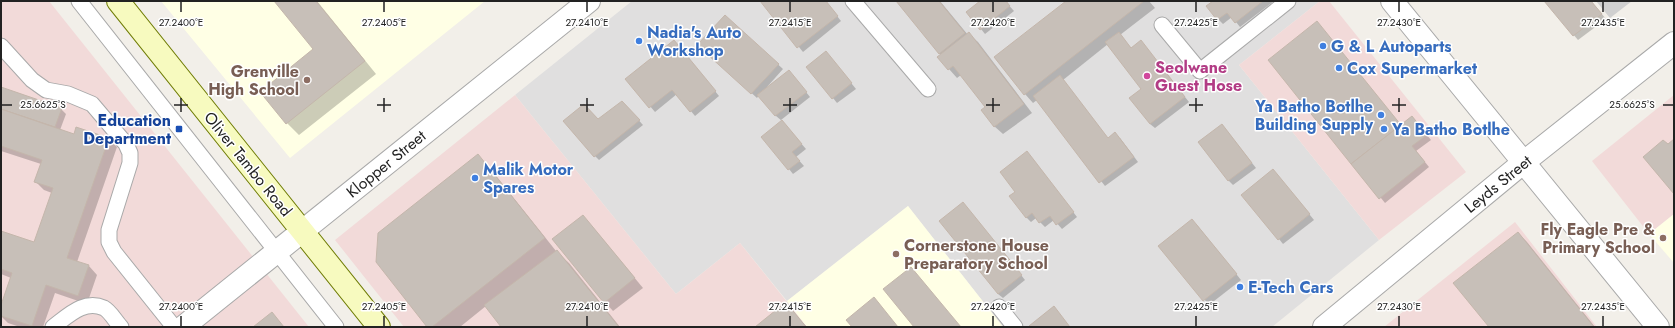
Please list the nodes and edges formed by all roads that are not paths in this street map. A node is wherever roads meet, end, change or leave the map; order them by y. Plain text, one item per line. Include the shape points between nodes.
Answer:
1 (79, 1) edge
2 (118, 1) edge
3 (589, 1) edge
4 (853, 1) edge
5 (1288, 1) edge
6 (1392, 1) edge
7 (1162, 25) dead end
8 (1674, 43) edge
9 (1, 46) edge
10 (928, 89) dead end
11 (1524, 162) junction
12 (302, 231) junction
13 (276, 252) junction
14 (999, 307) dead end
15 (53, 327) edge
16 (120, 327) edge
17 (174, 327) edge
18 (183, 327) edge
19 (336, 327) edge
20 (379, 327) edge
21 (1015, 327) edge
22 (1324, 327) edge
23 (1658, 327) edge

1 - 13 lane
2 - 12 main road, Oliver Tambo Road
3 - 12 street, Klopper Street
4 - 10 lane
5 - 7 lane via 1200,71
6 - 11 street
8 - 11 street, Leyds Street
9 - 17 lane via 32,80 46,90 68,94 92,104 126,144 130,153 130,163 109,230 109,242 118,259
11 - 22 street, Leyds Street
11 - 23 street
12 - 13 street, Klopper Street
12 - 20 main road, Oliver Tambo Road
13 - 18 street, Klopper Street
13 - 19 lane
14 - 21 lane
15 - 16 lane via 79,308 90,305 105,308

